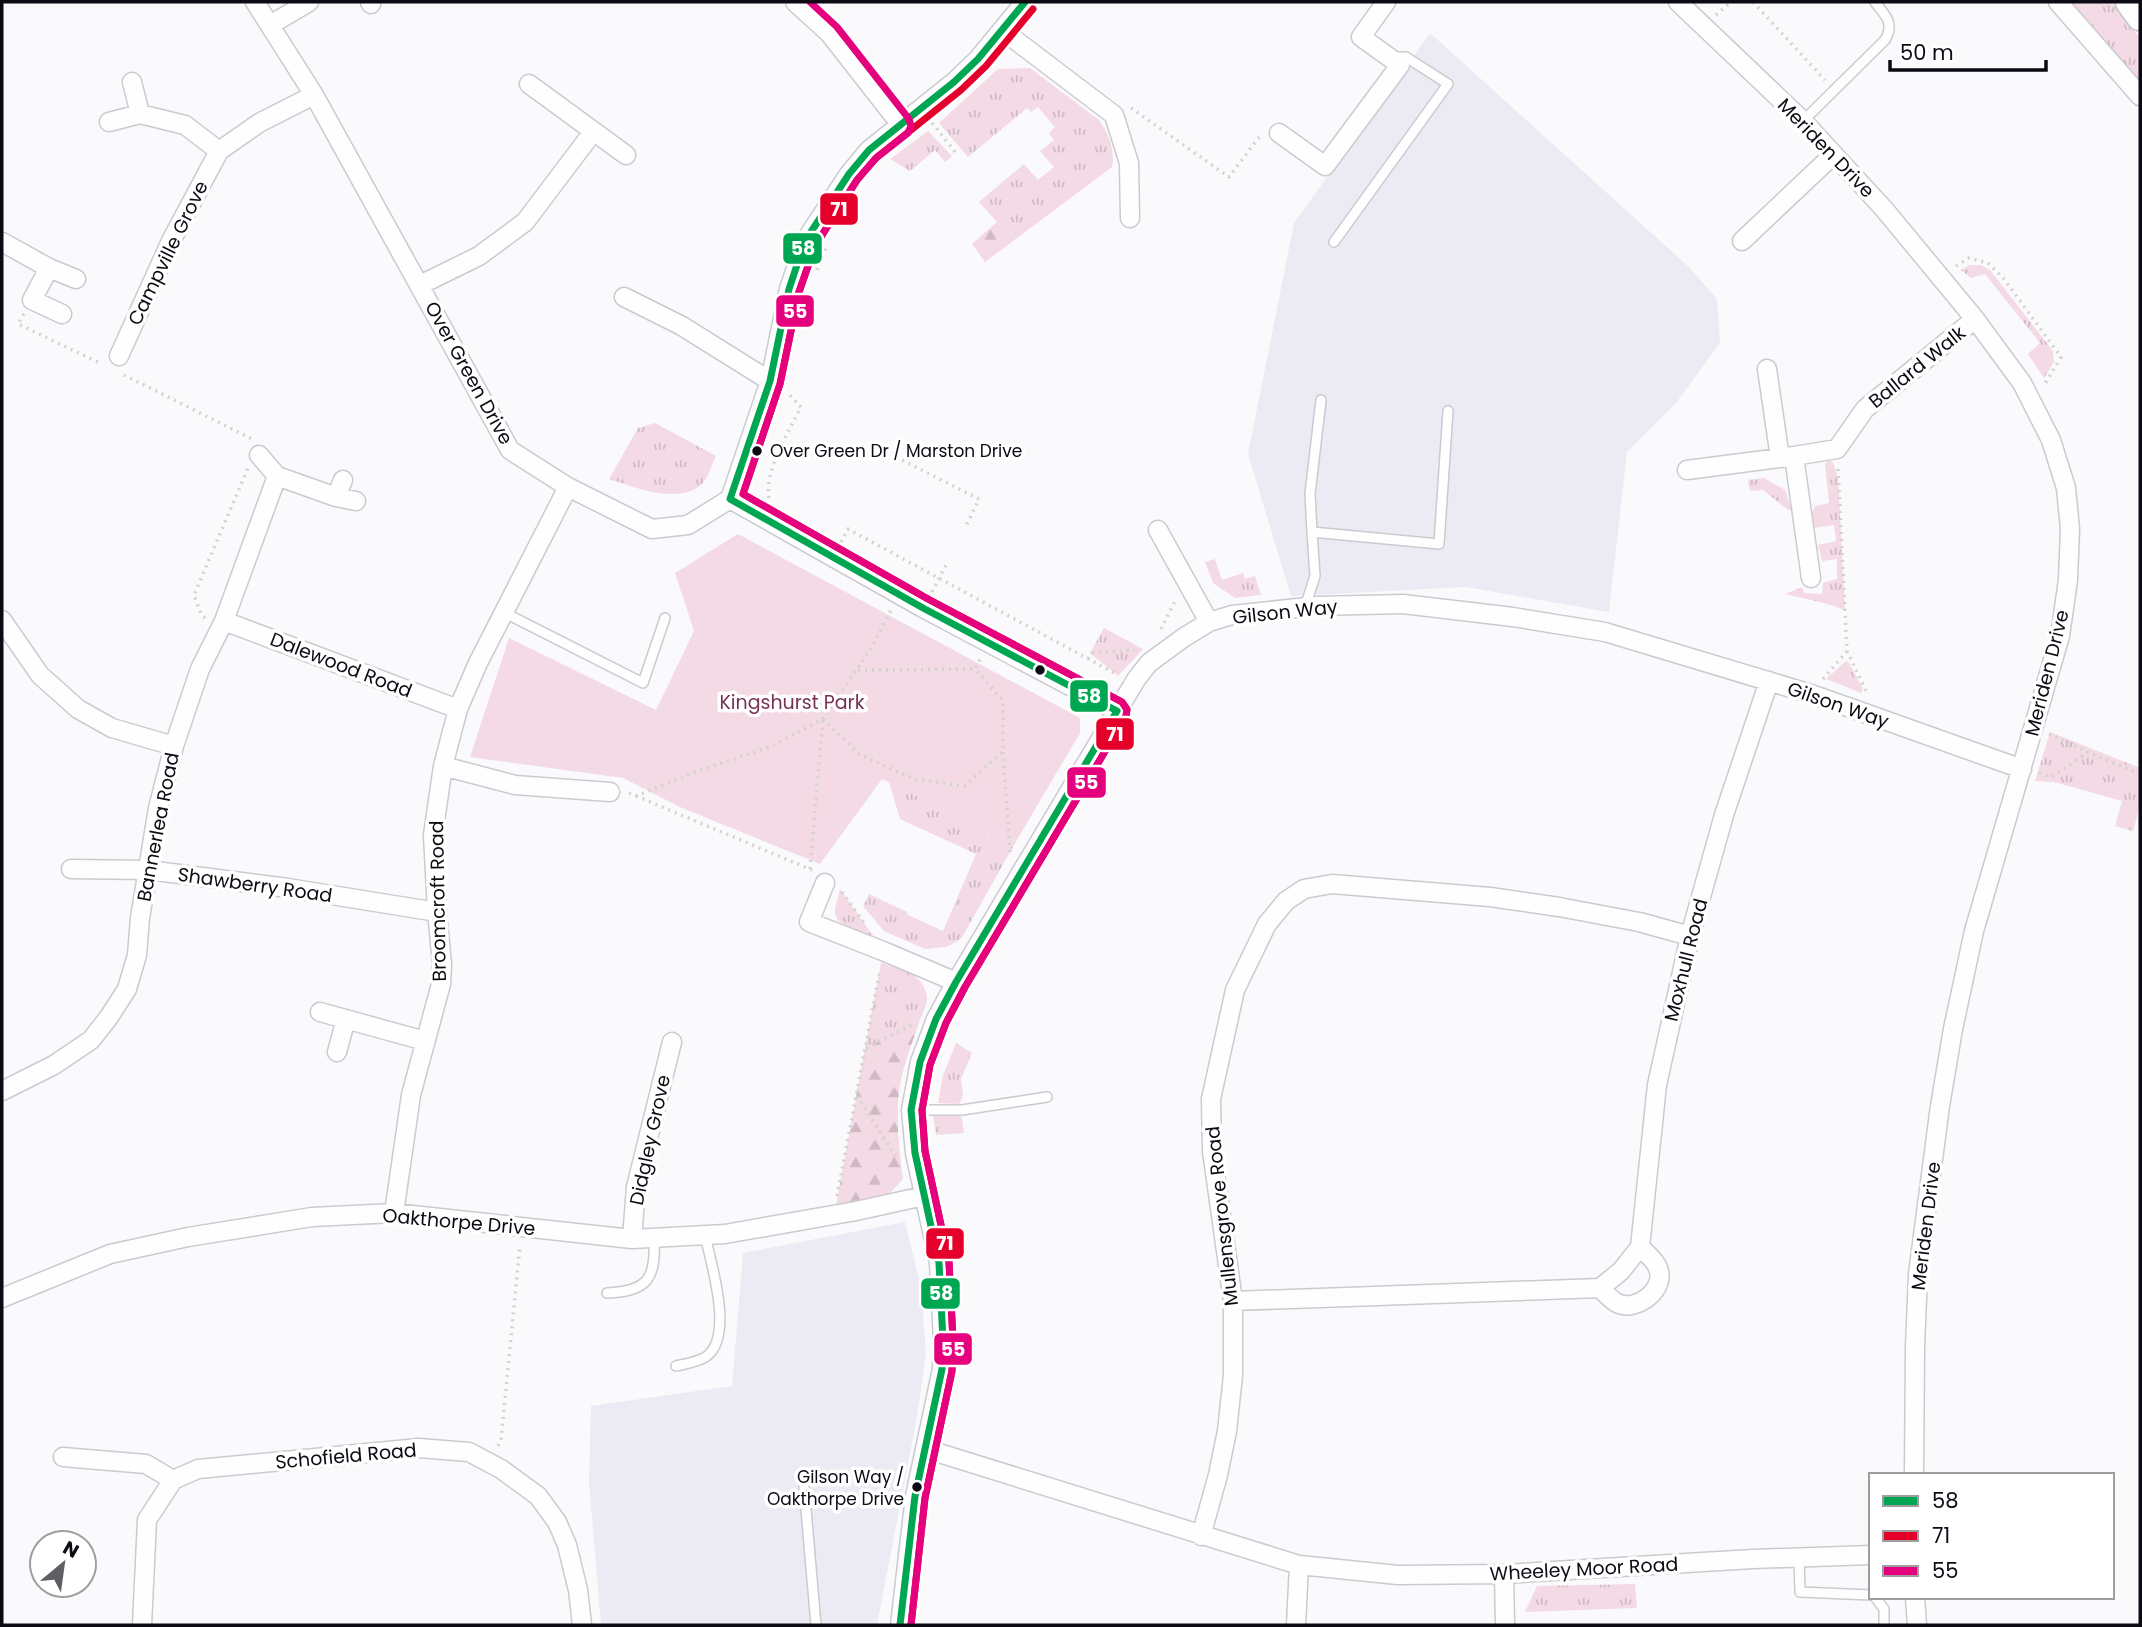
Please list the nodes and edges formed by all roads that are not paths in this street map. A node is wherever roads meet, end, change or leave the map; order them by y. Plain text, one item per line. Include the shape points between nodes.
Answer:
1 (255, 2) edge
2 (309, 2) edge
3 (796, 2) edge
4 (1025, 2) edge
5 (1386, 2) edge
6 (1678, 2) edge
7 (1875, 2) edge
8 (2059, 2) edge
9 (2130, 2) edge
10 (2140, 18) edge
11 (270, 25) junction
12 (1002, 30) junction
13 (1395, 61) junction
14 (132, 82) dead end
15 (529, 84) dead end
16 (314, 95) junction
17 (2140, 96) edge
18 (139, 114) junction
19 (1802, 121) junction
20 (108, 122) dead end
21 (901, 125) junction
22 (593, 132) junction
23 (1279, 133) road end
24 (219, 151) junction
25 (626, 155) dead end
26 (1833, 155) junction
27 (1130, 218) dead end
28 (2, 242) edge
29 (1334, 242) dead end
30 (1742, 242) dead end
31 (48, 268) junction
32 (76, 279) dead end
33 (420, 285) junction
34 (624, 297) dead end
35 (62, 314) dead end
36 (1975, 319) junction
37 (116, 363) road end
38 (1767, 369) dead end
39 (771, 381) junction
40 (1321, 400) dead end
41 (1448, 411) dead end
42 (255, 455) road end
43 (1787, 457) junction
44 (1687, 470) dead end
45 (277, 476) junction
46 (568, 487) junction
47 (730, 499) junction
48 (356, 501) dead end
49 (1158, 530) dead end
50 (1312, 532) junction
51 (1811, 578) dead end
52 (1305, 607) junction
53 (503, 612) junction
54 (665, 618) dead end
55 (2, 620) edge
56 (1209, 622) junction
57 (221, 627) junction
58 (1769, 681) junction
59 (458, 709) junction
60 (1117, 712) junction
61 (174, 746) junction
62 (443, 766) junction
63 (2022, 768) junction
64 (610, 792) road end
65 (71, 869) dead end
66 (148, 870) junction
67 (829, 882) road end
68 (437, 912) junction
69 (1690, 936) junction
70 (956, 982) junction
71 (320, 1012) dead end
72 (346, 1019) junction
73 (425, 1041) junction
74 (671, 1042) dead end
75 (337, 1052) dead end
76 (2, 1091) edge
77 (1047, 1097) dead end
78 (911, 1110) junction
79 (924, 1196) junction
80 (394, 1213) junction
81 (705, 1235) junction
82 (654, 1238) junction
83 (632, 1239) junction
84 (1640, 1247) junction
85 (1600, 1288) junction
86 (607, 1293) dead end
87 (2, 1298) edge
88 (1233, 1301) junction
89 (676, 1366) dead end
90 (926, 1449) junction
91 (63, 1457) dead end
92 (1914, 1473) edge
93 (803, 1475) dead end
94 (173, 1480) junction
95 (1201, 1536) junction
96 (1869, 1555) edge
97 (1798, 1558) junction
98 (1298, 1565) junction
99 (1504, 1574) junction
100 (1869, 1595) edge
101 (1876, 1599) edge
102 (1915, 1599) edge
103 (142, 1625) edge
104 (582, 1625) edge
105 (816, 1625) edge
106 (900, 1625) edge
107 (1296, 1625) edge
108 (1505, 1625) edge
109 (1884, 1625) edge
110 (1917, 1625) edge

1 - 11 street, Over Green Drive
2 - 11 street
3 - 21 street via 830,33
4 - 12 street
5 - 13 street via 1362,37
6 - 19 street, Meriden Drive
7 - 19 lane via 1888,21 1885,40
8 - 17 street
9 - 10 main road
11 - 16 street, Over Green Drive
12 - 21 street via 954,82
12 - 27 street via 1114,115 1129,163
13 - 23 street via 1325,166
13 - 29 lane via 1406,57 1448,84
14 - 18 street
15 - 22 street
16 - 24 street, Campville Grove via 259,123
16 - 33 street, Over Green Drive
18 - 20 street
18 - 24 street via 185,125
19 - 26 street, Meriden Drive
21 - 39 street via 869,150 849,174 805,242 789,289
22 - 25 street
22 - 33 street via 525,222 479,256
24 - 37 street, Campville Grove via 171,241
26 - 30 street
26 - 36 street, Meriden Drive
28 - 31 street
31 - 32 street
31 - 35 street via 32,300
33 - 46 street, Over Green Drive via 510,450
34 - 39 street via 682,326
36 - 43 street, Ballard Walk via 1865,409 1837,449
36 - 63 street, Meriden Drive via 2022,383 2052,440 2066,488 2068,580 2060,636
38 - 43 street
39 - 47 street
40 - 50 lane via 1310,494
41 - 50 lane via 1439,544
42 - 45 street
43 - 44 street, Ballard Walk
43 - 51 street
45 - 48 street via 339,489
45 - 57 street, Bannerlea Road
46 - 47 street, Over Green Drive via 652,529 688,525
46 - 53 street, Broomcroft Road
47 - 60 street
49 - 56 street
50 - 52 lane via 1315,576
52 - 56 street, Gilson Way
52 - 58 street, Gilson Way via 1403,604 1513,617 1605,632
53 - 54 lane via 643,683
53 - 59 street, Broomcroft Road
55 - 61 street via 40,675 78,709 112,728
56 - 60 street, Gilson Way via 1149,663
57 - 59 street, Dalewood Road
57 - 61 street, Bannerlea Road via 200,669
58 - 63 street, Gilson Way
58 - 69 street, Moxhull Road
59 - 62 street, Broomcroft Road
60 - 70 street, Gilson Way
61 - 66 street, Bannerlea Road
62 - 64 street via 515,785
62 - 68 street, Broomcroft Road via 433,835
63 - 92 street, Meriden Drive via 1974,931 1940,1106 1919,1274
65 - 66 street, Shawberry Road
66 - 68 street, Shawberry Road
66 - 76 street, Bannerlea Road via 137,955 127,989 109,1017 91,1040
67 - 70 street via 809,922
68 - 73 street, Broomcroft Road via 441,984
69 - 84 street, Moxhull Road via 1657,1086
69 - 88 street, Mullensgrove Road via 1639,922 1490,897 1332,884 1304,890 1286,901 1267,925 1235,990 1211,1099 1212,1151
70 - 78 street, Gilson Way via 920,1062
71 - 72 street
72 - 73 street
72 - 75 street
73 - 80 street, Broomcroft Road via 411,1095
74 - 83 street, Didgley Grove via 636,1188
77 - 78 lane via 962,1110
78 - 79 street, Gilson Way
79 - 81 street, Oakthorpe Drive
79 - 90 street, Gilson Way via 939,1263 943,1340
80 - 83 street, Oakthorpe Drive
80 - 87 street, Oakthorpe Drive via 312,1217 188,1237 110,1254
81 - 82 street, Oakthorpe Drive
81 - 89 lane via 718,1297 719,1338 704,1358
82 - 83 street, Oakthorpe Drive
82 - 86 lane via 649,1277 626,1292
84 - 85 street via 1622,1271
84 - 85 street via 1659,1269 1652,1294 1630,1306 1618,1304
85 - 88 street
88 - 95 street, Mullensgrove Road via 1227,1431
90 - 95 street, Wheeley Moor Road
90 - 106 street, Gilson Way via 915,1496
91 - 94 street via 146,1464
93 - 105 lane
94 - 103 street via 147,1520
94 - 104 street, Schofield Road via 198,1469 419,1448 469,1452 538,1496 557,1522 568,1545
95 - 98 street, Wheeley Moor Road
96 - 97 street, Wheeley Moor Road
97 - 99 street, Wheeley Moor Road
97 - 100 lane via 1800,1592
98 - 99 street, Wheeley Moor Road via 1398,1575
98 - 107 street
99 - 108 street
101 - 109 lane via 1884,1609
102 - 110 street

